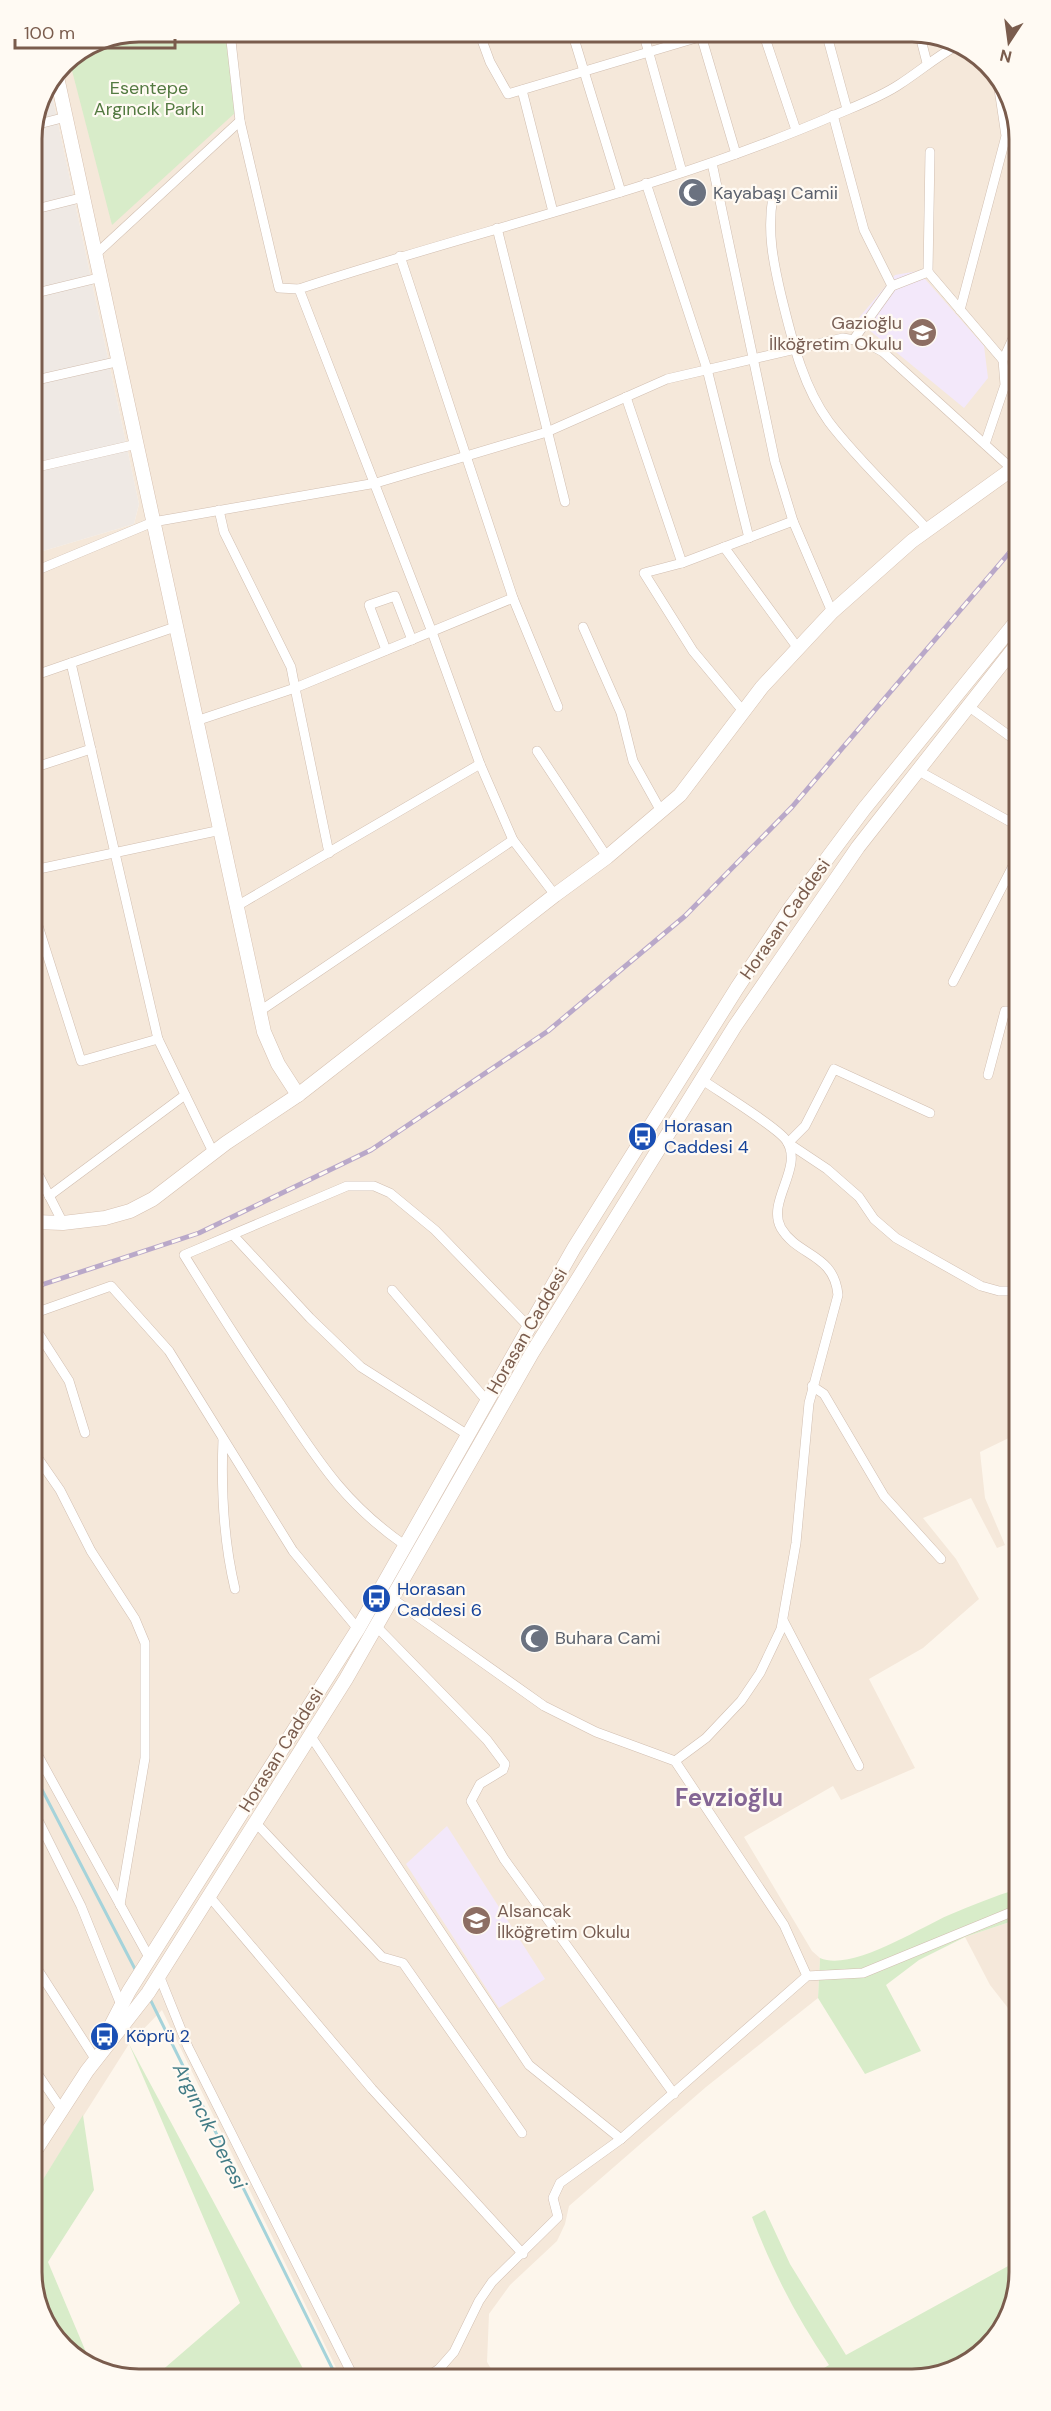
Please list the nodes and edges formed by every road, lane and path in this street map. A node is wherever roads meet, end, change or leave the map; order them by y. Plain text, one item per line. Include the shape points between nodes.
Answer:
1 (231, 42) edge
2 (483, 42) edge
3 (575, 42) edge
4 (647, 42) edge
5 (676, 42) edge
6 (702, 42) edge
7 (766, 42) edge
8 (829, 42) edge
9 (922, 42) edge
10 (950, 50) edge
11 (650, 51) junction
12 (927, 63) junction
13 (585, 71) junction
14 (59, 85) edge
15 (522, 90) junction
16 (1001, 100) edge
17 (847, 109) junction
18 (833, 116) junction
19 (66, 117) junction
20 (240, 121) junction
21 (44, 122) edge
22 (796, 130) junction
23 (930, 152) dead end
24 (736, 154) junction
25 (712, 163) junction
26 (682, 172) junction
27 (646, 183) junction
28 (621, 192) junction
29 (773, 196) dead end
30 (84, 197) junction
31 (42, 208) edge
32 (554, 212) junction
33 (497, 228) junction
34 (97, 253) junction
35 (400, 256) junction
36 (928, 272) junction
37 (102, 277) junction
38 (892, 286) junction
39 (299, 289) junction
40 (42, 292) edge
41 (960, 310) junction
42 (854, 339) junction
43 (1009, 347) edge
44 (794, 349) junction
45 (755, 358) junction
46 (1003, 360) junction
47 (120, 361) junction
48 (707, 369) junction
49 (42, 379) edge
50 (1009, 383) edge
51 (1009, 389) edge
52 (626, 397) junction
53 (546, 432) junction
54 (137, 444) junction
55 (985, 444) junction
56 (464, 457) junction
57 (1009, 465) edge
58 (42, 466) edge
59 (1009, 471) edge
60 (374, 483) junction
61 (565, 502) dead end
62 (219, 510) junction
63 (793, 521) junction
64 (153, 522) junction
65 (928, 530) junction
66 (749, 538) junction
67 (724, 547) junction
68 (682, 563) junction
69 (42, 568) edge
70 (513, 598) junction
71 (832, 612) junction
72 (175, 627) junction
73 (583, 627) dead end
74 (1009, 630) edge
75 (432, 632) junction
76 (412, 640) junction
77 (797, 647) junction
78 (386, 650) junction
79 (1009, 656) edge
80 (71, 663) junction
81 (42, 673) edge
82 (295, 688) junction
83 (968, 706) junction
84 (558, 707) dead end
85 (743, 711) junction
86 (196, 721) junction
87 (1009, 736) edge
88 (91, 749) junction
89 (537, 751) dead end
90 (480, 764) junction
91 (42, 765) edge
92 (917, 770) junction
93 (662, 813) junction
94 (1009, 821) edge
95 (221, 830) junction
96 (513, 840) junction
97 (114, 853) junction
98 (329, 853) junction
99 (607, 857) junction
100 (42, 868) edge
101 (1009, 874) edge
102 (555, 895) junction
103 (237, 906) junction
104 (42, 938) edge
105 (953, 982) dead end
106 (260, 1011) junction
107 (1009, 1011) edge
108 (158, 1039) junction
109 (988, 1075) dead end
110 (701, 1078) junction
111 (185, 1095) junction
112 (298, 1095) junction
113 (930, 1113) dead end
114 (788, 1143) junction
115 (213, 1152) junction
116 (42, 1182) edge
117 (49, 1196) junction
118 (63, 1223) junction
119 (42, 1224) edge
120 (233, 1234) junction
121 (392, 1290) dead end
122 (1009, 1291) edge
123 (42, 1311) edge
124 (529, 1327) junction
125 (42, 1339) edge
126 (812, 1386) junction
127 (487, 1401) junction
128 (85, 1433) dead end
129 (468, 1435) junction
130 (223, 1438) junction
131 (42, 1464) edge
132 (406, 1546) junction
133 (941, 1559) dead end
134 (235, 1589) dead end
135 (393, 1599) junction
136 (783, 1620) junction
137 (377, 1627) junction
138 (358, 1629) junction
139 (310, 1735) junction
140 (675, 1761) junction
141 (42, 1763) edge
142 (859, 1766) dead end
143 (255, 1822) junction
144 (42, 1828) edge
145 (209, 1896) junction
146 (120, 1905) junction
147 (1009, 1913) edge
148 (150, 1959) junction
149 (42, 1975) edge
150 (159, 1976) junction
151 (807, 1976) junction
152 (121, 2006) junction
153 (94, 2057) junction
154 (87, 2070) junction
155 (42, 2080) edge
156 (674, 2094) junction
157 (62, 2110) junction
158 (522, 2133) dead end
159 (621, 2139) junction
160 (42, 2140) edge
161 (523, 2254) junction
162 (349, 2369) edge
163 (440, 2369) edge

1 - 20 street
2 - 15 street via 508,94
3 - 13 street
4 - 11 street
5 - 11 street
6 - 24 street
7 - 22 street
8 - 17 street
9 - 12 street
10 - 12 street
11 - 13 street
11 - 26 street
12 - 17 street via 900,85
13 - 15 street
13 - 28 street
14 - 19 street
15 - 32 street
16 - 41 street via 1006,136
17 - 18 street
18 - 22 street
18 - 38 street via 864,230
19 - 21 street
19 - 30 street
20 - 34 street
20 - 39 street via 279,288
22 - 24 street
23 - 36 street
24 - 25 street
25 - 26 street
25 - 45 street
26 - 27 street
27 - 28 street
27 - 48 street
28 - 32 street
29 - 44 street via 770,250
30 - 31 street
30 - 34 street
32 - 33 street
33 - 35 street
33 - 53 street
34 - 37 street
35 - 39 street
35 - 56 street
36 - 38 street
36 - 41 street
37 - 40 street
37 - 47 street
38 - 42 street
39 - 60 street
41 - 46 street
42 - 44 street
42 - 55 street via 883,352
43 - 46 street
44 - 45 street
44 - 65 street via 830,422
45 - 48 street
45 - 63 street via 775,462
46 - 50 street
47 - 49 street
47 - 54 street
48 - 52 street via 667,379
48 - 66 street
51 - 55 street
52 - 53 street
52 - 68 street
53 - 56 street
53 - 61 street
54 - 58 street
54 - 64 street
55 - 57 street
56 - 60 street
56 - 70 street
59 - 65 street
60 - 62 street
60 - 75 street
62 - 64 street
62 - 82 street via 224,532 291,668
63 - 66 street
63 - 71 street
64 - 69 street
64 - 72 street
65 - 71 street
66 - 67 street
67 - 68 street
67 - 77 street
68 - 85 street via 644,573 693,651
70 - 75 street
70 - 84 street
71 - 77 street
72 - 80 street
72 - 86 street
73 - 93 street via 621,713 633,761
74 - 124 street, Horasan Caddesi via 870,801 791,908 665,1100
75 - 76 street
75 - 90 street
76 - 78 street
76 - 78 street via 395,596 369,605
77 - 85 street
78 - 82 street
79 - 83 street, Horasan Caddesi
80 - 81 street
80 - 88 street
82 - 86 street
82 - 98 street
83 - 87 street
83 - 92 street, Horasan Caddesi
85 - 93 street via 694,780
86 - 95 street
88 - 91 street
88 - 97 street
89 - 99 street
90 - 96 street
90 - 98 street
92 - 94 street
92 - 110 street, Horasan Caddesi via 794,936
93 - 99 street
95 - 97 street
95 - 103 street
96 - 102 street
96 - 106 street
97 - 100 street
97 - 108 street
98 - 103 street
99 - 102 street
101 - 105 street
102 - 112 street
103 - 106 street
104 - 108 street via 81,1060
106 - 112 street via 271,1048
107 - 109 street via 1005,1011
108 - 111 street
110 - 114 street
110 - 135 street, Horasan Caddesi via 532,1353
111 - 115 street
111 - 117 street
112 - 115 street
113 - 114 street via 834,1069 805,1126
114 - 122 street via 859,1197 880,1226 896,1238 981,1286
114 - 126 street via 790,1164 777,1211 780,1226 828,1266 837,1287 837,1303
115 - 118 street via 142,1205 105,1218
116 - 117 street
117 - 118 street
118 - 119 street
120 - 124 street via 347,1186 374,1185 390,1193 435,1230
120 - 129 street via 361,1367
120 - 132 street via 184,1255 321,1467 360,1510
121 - 127 street
123 - 130 street via 111,1286 169,1351
124 - 127 street, Horasan Caddesi
125 - 128 street via 69,1381
126 - 133 street via 824,1394 884,1496
126 - 136 street via 796,1543
127 - 129 street, Horasan Caddesi
129 - 132 street, Horasan Caddesi
130 - 134 street via 221,1491 226,1553
130 - 138 street via 292,1551
131 - 146 street via 140,1627 145,1643 145,1758
132 - 138 street, Horasan Caddesi
135 - 137 street, Horasan Caddesi
135 - 140 street via 544,1706 596,1732
136 - 140 street via 768,1659 741,1701 706,1738
136 - 142 street
137 - 139 street, Horasan Caddesi
137 - 156 street via 487,1740 505,1764 503,1770 480,1784 471,1801 480,1820 518,1879
138 - 148 street, Horasan Caddesi
139 - 143 street, Horasan Caddesi
139 - 159 street via 529,2065
140 - 151 street via 784,1925
141 - 146 street
143 - 145 street, Horasan Caddesi
143 - 158 street via 382,1957 403,1963
144 - 152 street via 81,1906
145 - 150 street, Horasan Caddesi
145 - 161 street via 372,2089
146 - 148 street
147 - 151 street via 863,1973
148 - 152 street, Horasan Caddesi
149 - 153 street
150 - 154 street, Horasan Caddesi
150 - 162 street via 188,2047
151 - 156 street
152 - 153 street, Horasan Caddesi
153 - 154 street, Horasan Caddesi
154 - 157 street, Horasan Caddesi
155 - 157 street
156 - 159 street
157 - 160 street, Horasan Caddesi
159 - 161 street via 560,2183 554,2198 558,2217
161 - 163 street via 485,2290 454,2352

